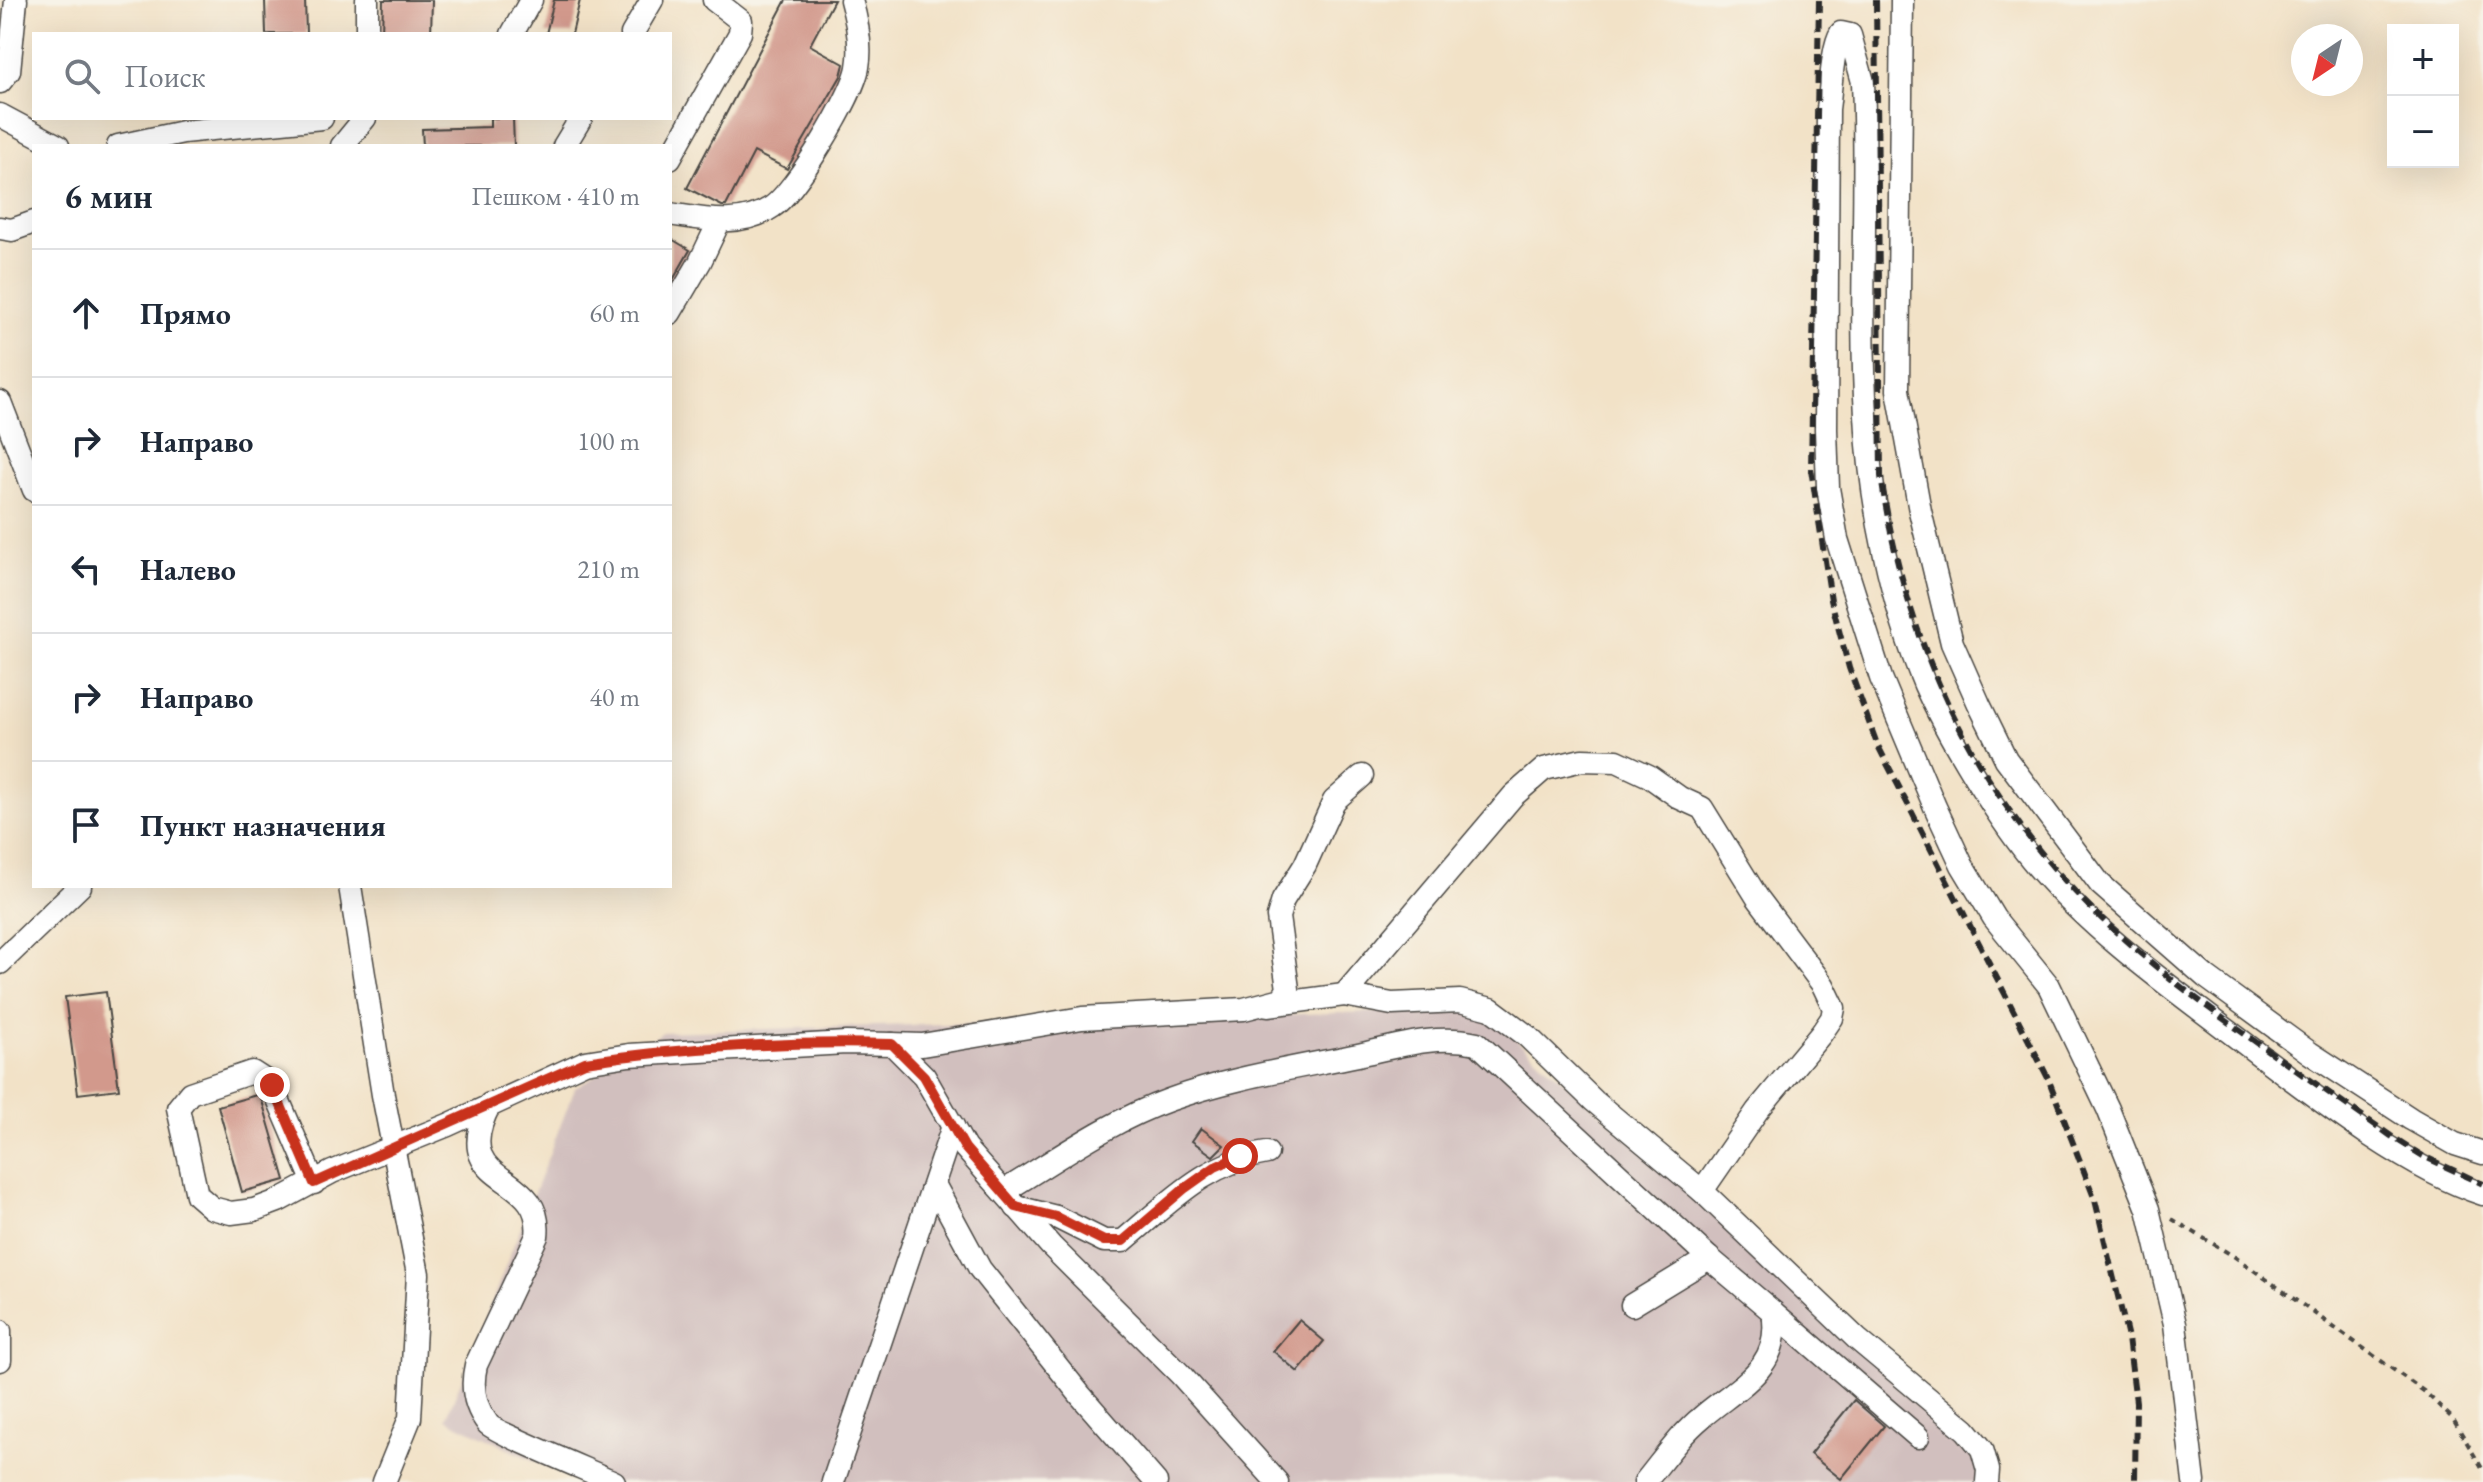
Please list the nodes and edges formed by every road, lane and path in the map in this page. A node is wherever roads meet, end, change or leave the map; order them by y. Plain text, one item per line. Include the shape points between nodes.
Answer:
1 (16, 0) edge
2 (367, 0) edge
3 (531, 0) edge
4 (652, 0) edge
5 (714, 0) edge
6 (851, 0) edge
7 (1902, 0) edge
8 (367, 32) edge
9 (513, 32) edge
10 (633, 32) edge
11 (0, 82) edge
12 (0, 115) edge
13 (302, 120) edge
14 (363, 120) edge
15 (580, 120) edge
16 (54, 144) edge
17 (127, 144) edge
18 (344, 144) edge
19 (565, 144) edge
20 (672, 154) edge
21 (672, 214) edge
22 (719, 222) junction
23 (32, 223) edge
24 (0, 228) edge
25 (672, 310) edge
26 (0, 402) edge
27 (32, 485) edge
28 (1362, 776) dead end
29 (78, 888) edge
30 (350, 888) edge
31 (0, 963) edge
32 (1344, 995) junction
33 (1268, 1005) junction
34 (892, 1044) junction
35 (490, 1104) junction
36 (953, 1126) junction
37 (392, 1146) junction
38 (1267, 1153) dead end
39 (2483, 1153) edge
40 (314, 1183) junction
41 (935, 1186) junction
42 (1702, 1191) junction
43 (2483, 1194) edge
44 (1010, 1199) junction
45 (2148, 1209) junction
46 (1709, 1258) junction
47 (1632, 1305) dead end
48 (1773, 1312) junction
49 (0, 1331) edge
50 (0, 1360) edge
51 (1918, 1437) dead end
52 (2483, 1470) edge
53 (384, 1482) edge
54 (614, 1482) edge
55 (833, 1482) edge
56 (1156, 1482) edge
57 (1277, 1482) edge
58 (1645, 1482) edge
59 (1987, 1482) edge
60 (2194, 1482) edge

1 - 11 street via 9,71
2 - 8 street
3 - 9 street
4 - 10 street
5 - 20 street via 741,21 740,33
6 - 22 street via 859,37 858,69 799,179 772,208
7 - 39 street via 1898,390 1952,643 2006,759 2100,884 2206,977 2411,1119
12 - 16 street
13 - 17 street via 183,132
14 - 18 street
15 - 19 street
21 - 22 street
22 - 25 street
23 - 24 street
26 - 27 street
28 - 33 street via 1330,808 1283,900 1278,917 1288,989 1282,999
29 - 31 street
30 - 37 street
32 - 33 street
32 - 42 street via 1392,1004 1460,1001 1491,1009
32 - 42 street via 1513,796 1544,769 1582,760 1617,761 1649,776 1702,808 1834,1008 1821,1034 1757,1111
33 - 34 street via 1082,1018 922,1045
34 - 35 street via 614,1057 585,1062
34 - 36 street via 924,1076
35 - 37 street
35 - 54 street via 477,1143 494,1172 533,1201 539,1220 537,1236 476,1365 471,1385 476,1402 489,1427
36 - 41 street
36 - 44 street via 965,1148
37 - 40 street
37 - 53 street via 418,1274 410,1418
38 - 44 street via 1240,1156 1215,1167 1123,1241 1104,1241
40 - 40 street via 254,1210 231,1213 212,1208 197,1195 178,1108 190,1093 252,1072 272,1085
41 - 55 street
41 - 56 street via 980,1269
42 - 59 street via 1814,1300 1966,1430 1982,1449
43 - 45 street via 2394,1150 2272,1064 2105,934 2036,865 1925,686 1875,501 1865,414 1863,82 1850,35 1841,33 1834,45 1828,109 1826,429 1837,539 1881,678 1935,807 1994,918 2049,986 2108,1109
44 - 46 street via 1113,1125 1168,1100 1289,1068 1454,1038 1477,1043 1503,1063
44 - 57 street
45 - 52 path via 2235,1257 2425,1392 2453,1419
45 - 60 street via 2175,1324
46 - 47 street
46 - 48 street
48 - 51 street
48 - 58 street via 1777,1333 1765,1363 1682,1436
49 - 50 street

